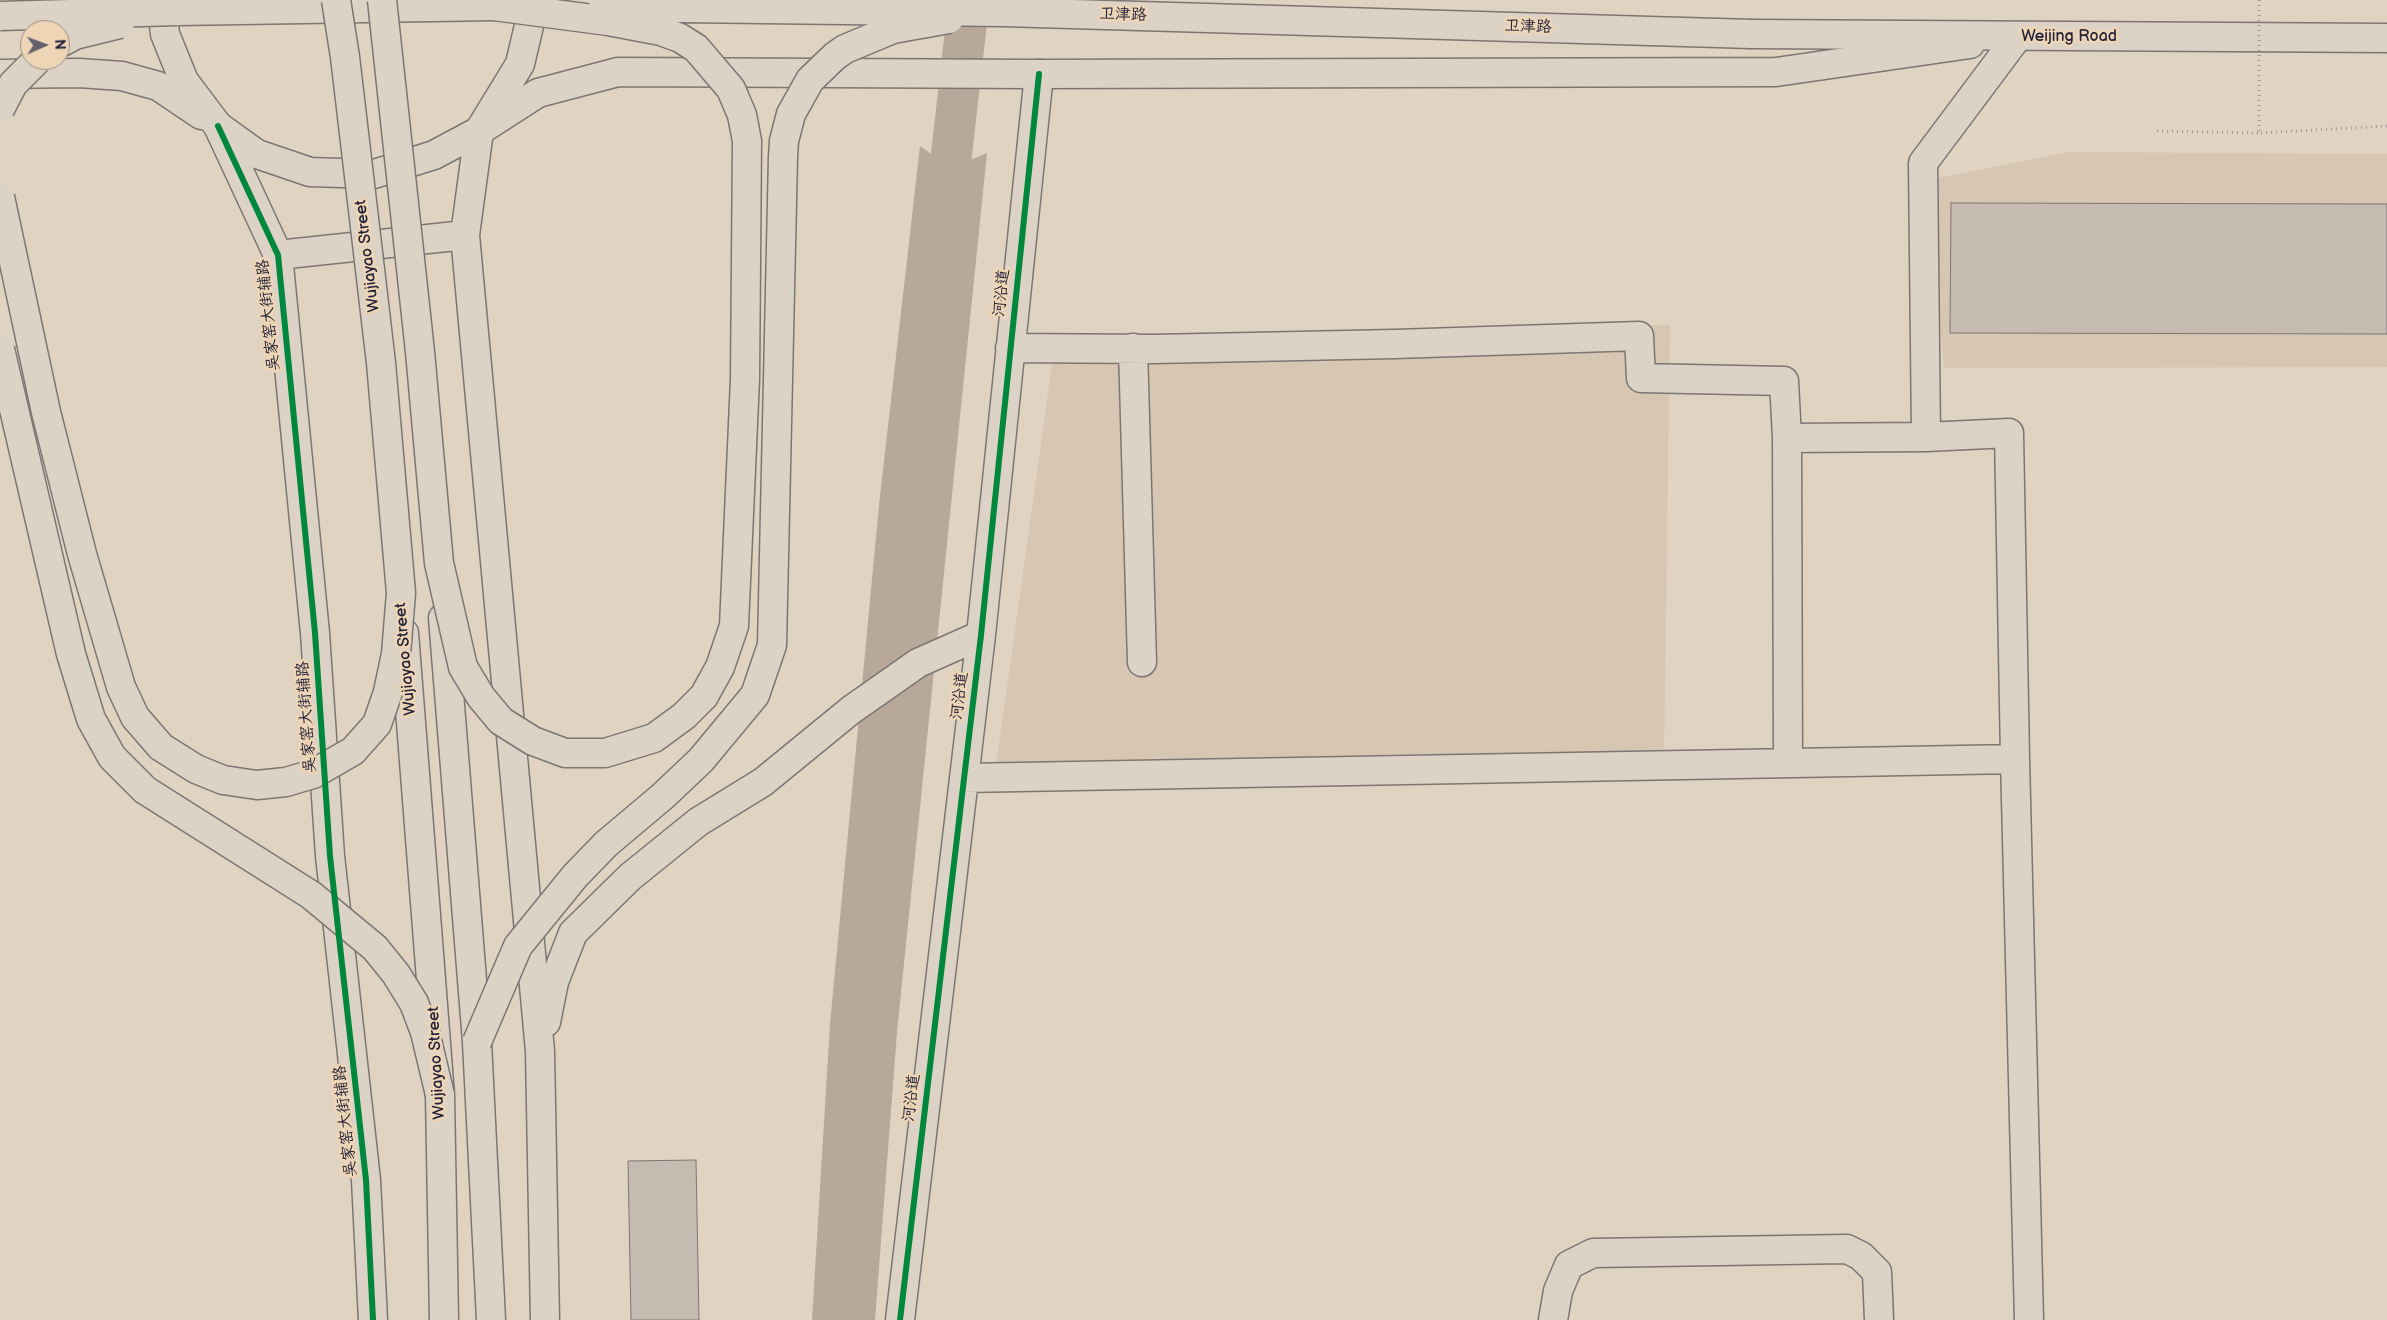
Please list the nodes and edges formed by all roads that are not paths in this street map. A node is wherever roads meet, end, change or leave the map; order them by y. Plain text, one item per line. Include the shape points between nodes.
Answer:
1 (336, 0) edge
2 (382, 0) edge
3 (536, 0) edge
4 (169, 6) edge
5 (494, 6) junction
6 (1003, 12) junction
7 (0, 16) edge
8 (1752, 34) joint
9 (2018, 36) junction
10 (70, 38) edge
11 (2387, 38) edge
12 (27, 70) edge
13 (0, 74) edge
14 (1037, 74) junction
15 (0, 109) edge
16 (218, 126) junction
17 (479, 131) junction
18 (0, 197) edge
19 (465, 235) junction
20 (278, 254) junction
21 (1010, 348) junction
22 (1133, 348) junction
23 (0, 349) edge
24 (1926, 437) junction
25 (1787, 438) junction
26 (439, 563) junction
27 (401, 593) junction
28 (981, 635) junction
29 (1142, 662) dead end
30 (2015, 759) junction
31 (1788, 763) junction
32 (964, 778) junction
33 (477, 1042) junction
34 (540, 1051) junction
35 (440, 1095) junction
36 (373, 1320) edge
37 (444, 1320) edge
38 (491, 1320) edge
39 (545, 1320) edge
40 (900, 1320) edge
41 (1553, 1320) edge
42 (1879, 1320) edge
43 (2029, 1320) edge

1 - 27 main road, Wujiayao Street, bridge via 346,57 381,364
2 - 26 main road, bridge
3 - 17 main road via 520,64
4 - 5 main road, bridge
4 - 7 main road, bridge
4 - 10 main road, bridge
4 - 16 main road via 165,34 184,81
5 - 6 main road, 卫津路, bridge
5 - 26 main road, bridge via 608,21 680,38 711,63 731,88 742,115 747,141 745,379 734,626 720,667 704,696 684,716 654,738 605,753 564,753 501,721 482,696 463,667
6 - 8 main road, 卫津路, bridge
6 - 33 main road, bridge via 912,25 875,35 835,56 802,92 791,114 784,141 772,645 755,695 701,760 606,844 575,876 518,946
8 - 9 main road, Weijing Road
9 - 11 main road, Weijing Road
9 - 14 main road via 1776,72
9 - 24 main road via 1923,164
12 - 15 main road, bridge via 13,84
13 - 16 main road via 122,76 158,86
14 - 17 main road via 618,72 538,93
14 - 21 main road, 河沿道
16 - 17 main road via 257,154 310,172 374,174 434,155
16 - 20 main road, 吴家窑大街辅路
17 - 19 main road
18 - 27 main road, bridge via 46,412 95,601 121,687 134,717 161,747 196,769 223,780 256,785 286,782 313,774 353,751 377,724 388,692 396,654
19 - 20 main road
19 - 34 main road
20 - 36 main road, 吴家窑大街辅路 via 315,633 330,856 366,1180
21 - 22 main road
21 - 28 main road, 河沿道
22 - 25 main road via 1639,336 1641,378 1784,381
22 - 29 main road
23 - 35 main road, bridge via 71,654 91,719 112,757 145,790 311,896 375,948 414,1003 425,1032
24 - 25 main road
24 - 30 main road via 2009,433
25 - 31 main road
26 - 33 main road, bridge
27 - 35 main road, Wujiayao Street, bridge
28 - 32 main road, 河沿道
28 - 34 main road via 918,664 850,710 763,782 698,822 630,877 573,933 554,982
30 - 31 main road
30 - 43 main road
31 - 32 main road
32 - 40 main road, 河沿道
33 - 38 main road
34 - 39 main road
35 - 37 main road, Wujiayao Street
41 - 42 main road via 1558,1291 1569,1266 1593,1254 1847,1249 1861,1256 1877,1272

